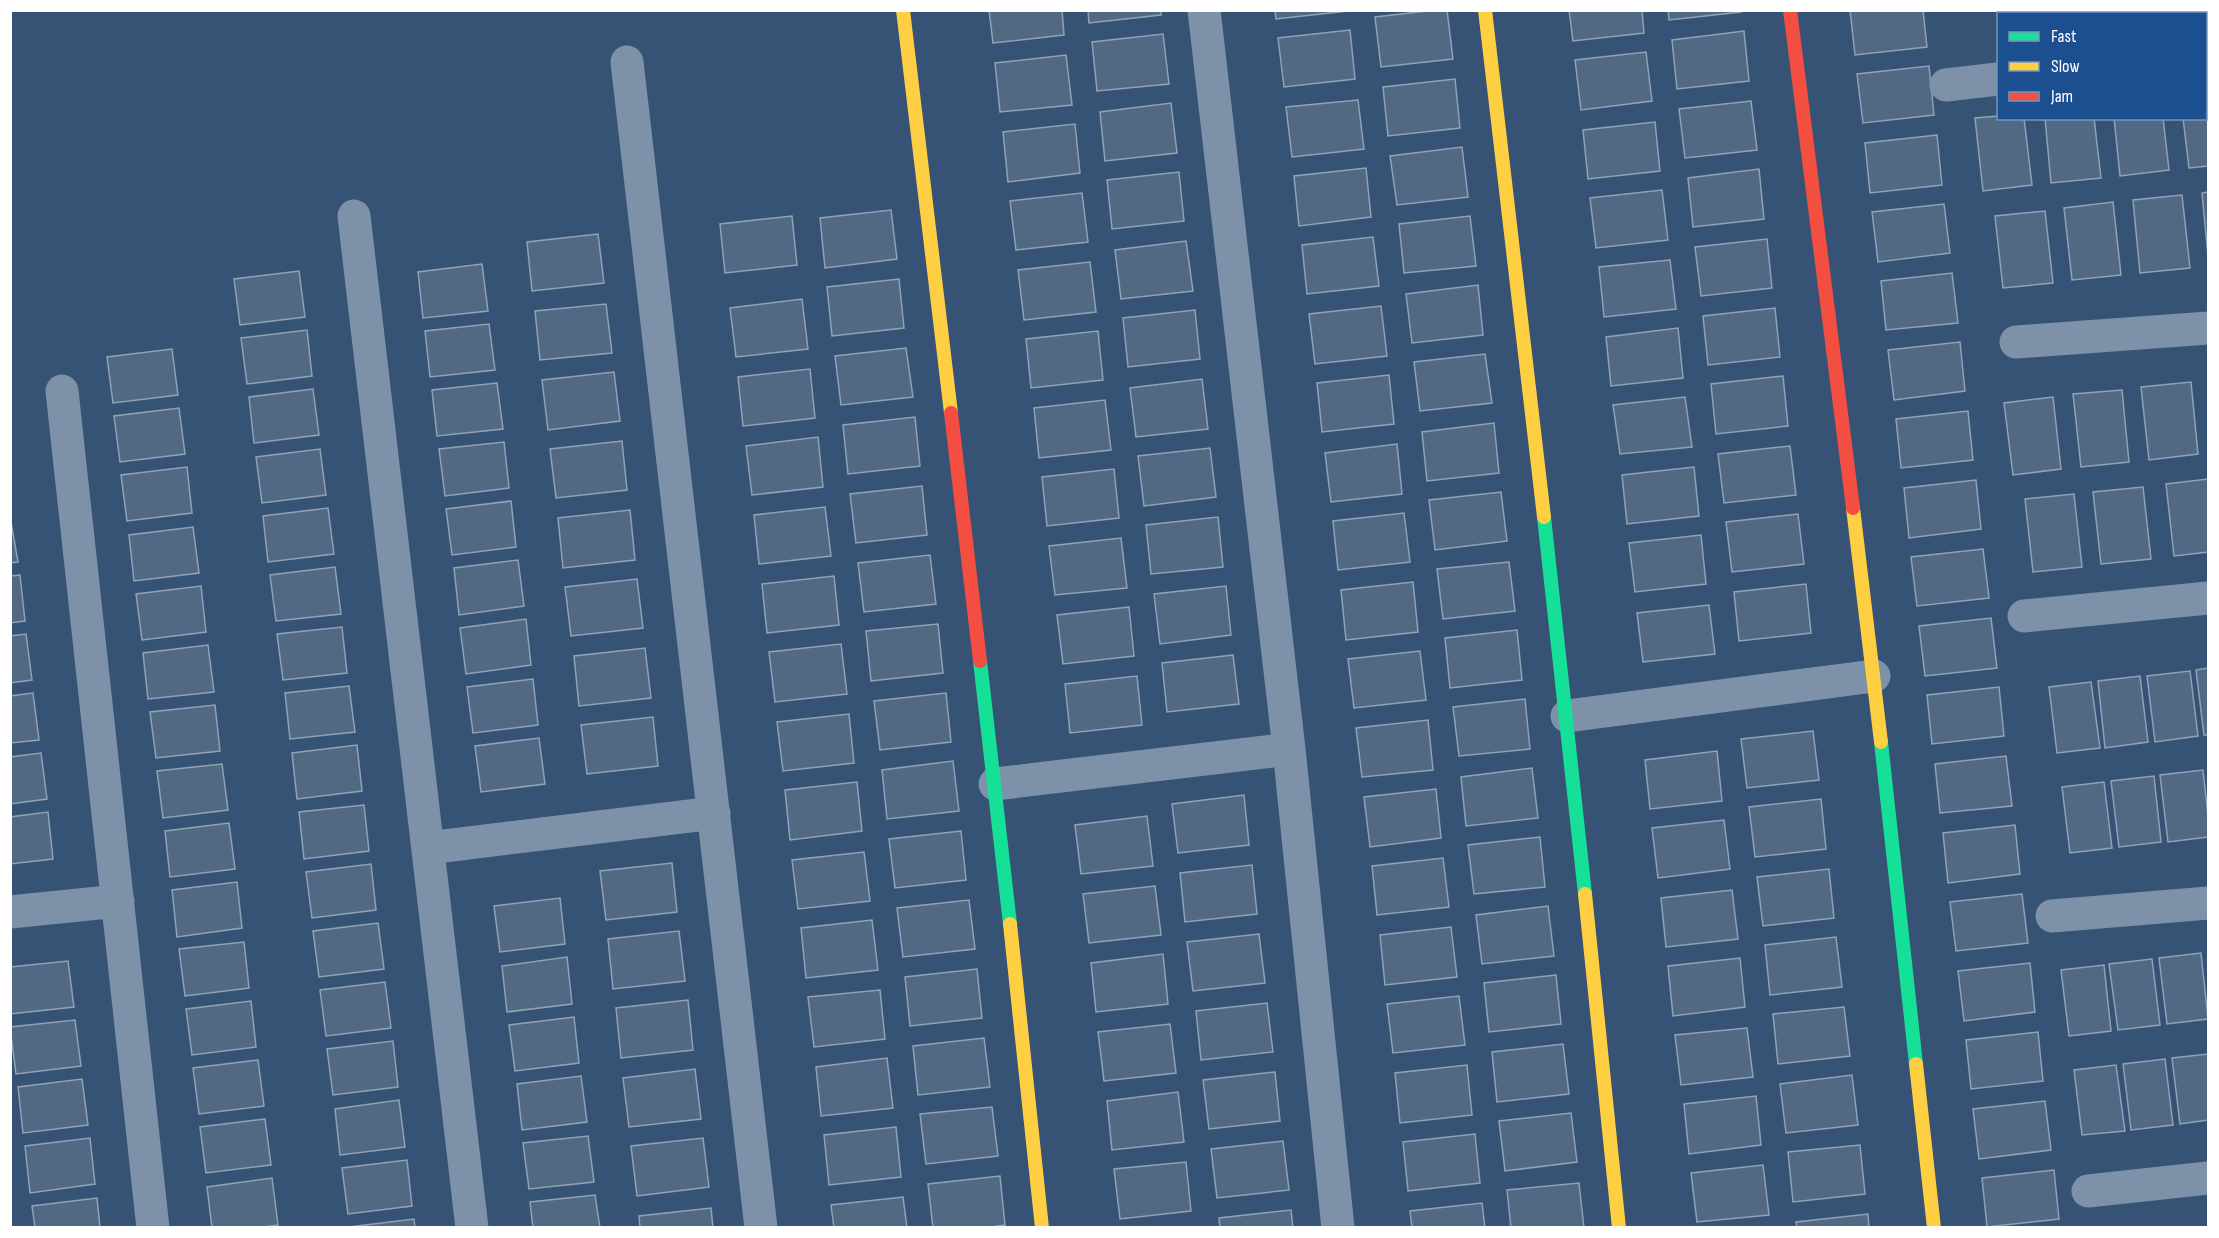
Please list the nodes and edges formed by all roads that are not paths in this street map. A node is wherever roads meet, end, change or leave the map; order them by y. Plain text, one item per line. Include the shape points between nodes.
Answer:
1 (903, 10) edge
2 (1204, 10) edge
3 (1485, 10) edge
4 (1790, 10) edge
5 (627, 62) dead end
6 (1997, 79) edge
7 (1946, 85) dead end
8 (354, 216) dead end
9 (2208, 328) edge
10 (2016, 342) dead end
11 (62, 391) dead end
12 (2208, 598) edge
13 (2024, 616) dead end
14 (1874, 676) junction
15 (1567, 716) junction
16 (1289, 749) junction
17 (995, 783) junction
18 (714, 813) junction
19 (428, 848) junction
20 (118, 901) junction
21 (2208, 903) edge
22 (10, 912) edge
23 (2052, 916) dead end
24 (2208, 1178) edge
25 (2088, 1191) dead end
26 (153, 1227) edge
27 (472, 1227) edge
28 (761, 1227) edge
29 (1042, 1227) edge
30 (1338, 1227) edge
31 (1619, 1227) edge
32 (1934, 1227) edge

1 - 17 street
2 - 16 street
3 - 15 street
4 - 14 street
5 - 18 street
6 - 7 street
8 - 19 street
9 - 10 street
11 - 20 street
12 - 13 street
14 - 15 street
14 - 32 street
15 - 31 street
16 - 17 street
16 - 30 street
17 - 29 street
18 - 19 street
18 - 28 street
19 - 27 street
20 - 22 street
20 - 26 street
21 - 23 street
24 - 25 street

